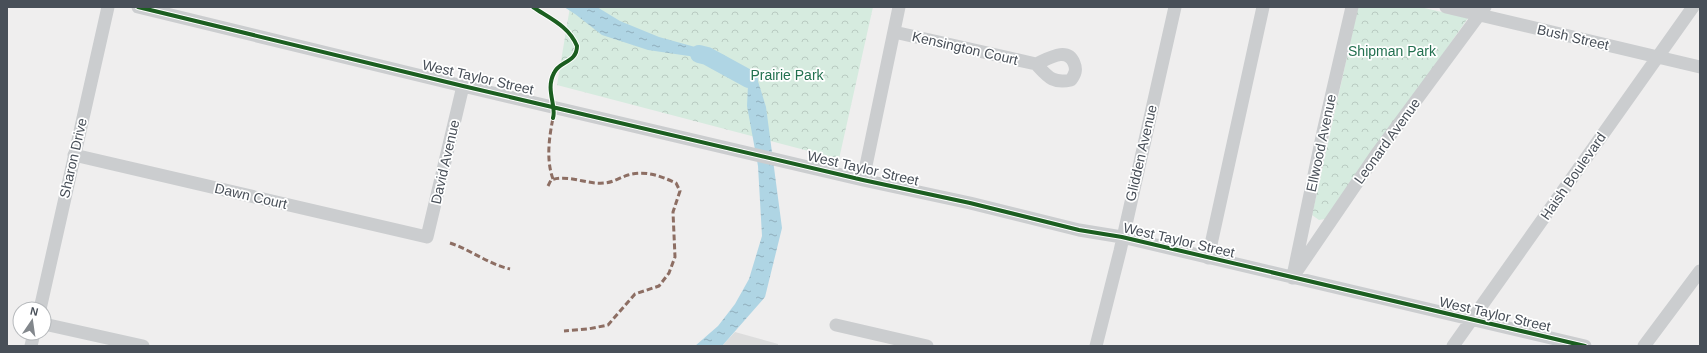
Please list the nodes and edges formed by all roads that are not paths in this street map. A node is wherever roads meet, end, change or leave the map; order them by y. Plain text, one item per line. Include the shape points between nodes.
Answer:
1 (108, 7) edge
2 (138, 7) edge
3 (899, 7) edge
4 (1175, 7) edge
5 (1263, 7) edge
6 (1352, 7) edge
7 (1446, 7) edge
8 (1693, 7) edge
9 (1482, 11) edge
10 (894, 32) junction
11 (1658, 57) junction
12 (1036, 64) dead end
13 (1700, 67) edge
14 (463, 86) junction
15 (74, 155) junction
16 (863, 180) junction
17 (427, 237) joint
18 (1122, 237) junction
19 (1208, 258) junction
20 (1700, 271) edge
21 (1292, 278) junction
22 (42, 301) edge
23 (1472, 320) junction
24 (836, 325) dead end
25 (52, 326) edge
26 (143, 346) edge
27 (927, 346) edge
28 (1096, 346) edge
29 (1453, 346) edge
30 (1585, 346) edge
31 (1644, 346) edge

1 - 15 street, Sharon Drive
2 - 14 street, West Taylor Street
3 - 10 street
4 - 18 street, Glidden Avenue
5 - 19 street
6 - 21 street, Ellwood Avenue
7 - 9 street, Bush Street
8 - 11 street, Haish Boulevard
9 - 11 street, Bush Street
9 - 21 street, Leonard Avenue via 1378,152
10 - 12 street, Kensington Court
10 - 16 street
11 - 13 street, Bush Street
11 - 23 street, Haish Boulevard
14 - 16 street, West Taylor Street
14 - 17 street, David Avenue
15 - 17 street, Dawn Court
15 - 22 street, Sharon Drive
16 - 18 street, West Taylor Street via 1079,230
18 - 19 street, West Taylor Street
18 - 28 street, Glidden Avenue
19 - 21 street, West Taylor Street
20 - 31 street
21 - 23 street, West Taylor Street
23 - 29 street, Haish Boulevard
23 - 30 street, West Taylor Street
24 - 27 street
25 - 26 street

